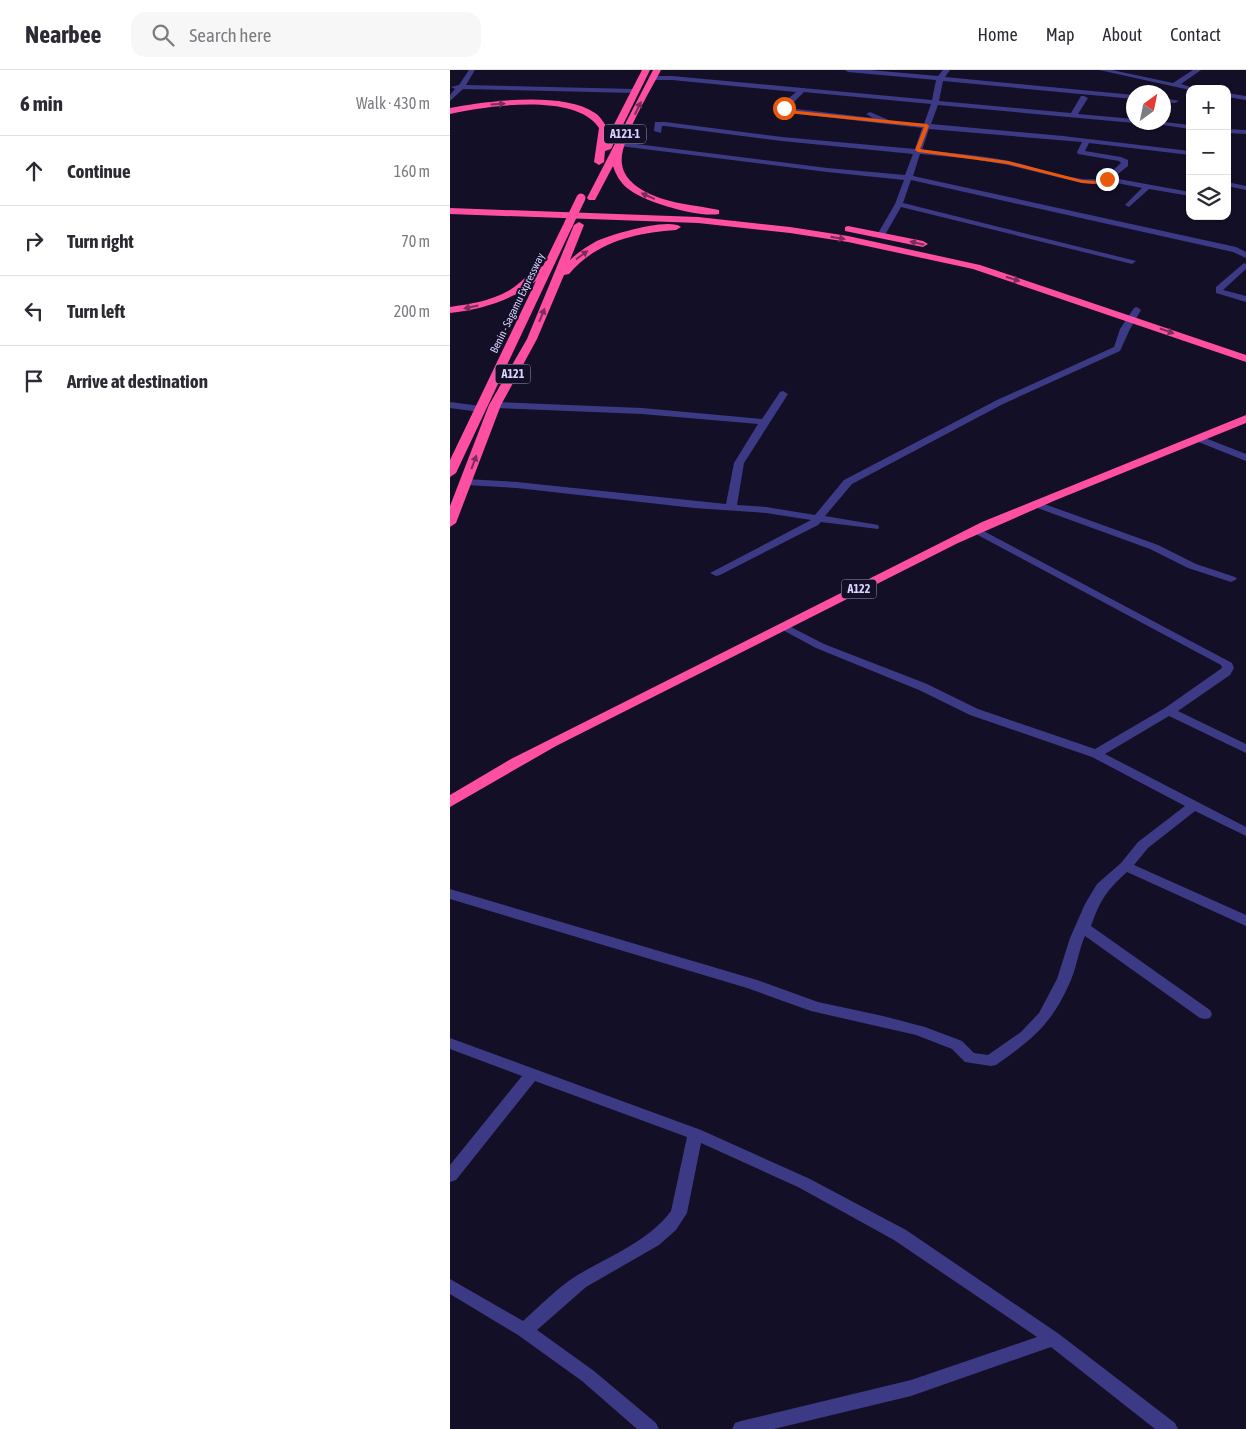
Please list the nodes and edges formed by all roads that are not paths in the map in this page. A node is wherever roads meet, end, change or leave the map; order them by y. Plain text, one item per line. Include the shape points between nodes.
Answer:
1 (472, 70) edge
2 (646, 70) edge
3 (848, 70) edge
4 (946, 70) edge
5 (1102, 70) edge
6 (1198, 70) edge
7 (1123, 72) edge
8 (655, 74) edge
9 (940, 79) junction
10 (1176, 84) junction
11 (450, 87) edge
12 (461, 87) junction
13 (1186, 87) edge
14 (803, 89) junction
15 (634, 91) junction
16 (1246, 91) edge
17 (1126, 96) edge
18 (1231, 96) edge
19 (1237, 97) junction
20 (1084, 98) dead end
21 (1246, 98) edge
22 (450, 99) edge
23 (1171, 101) edge
24 (1175, 101) dead end
25 (935, 102) junction
26 (450, 111) edge
27 (870, 114) dead end
28 (1073, 115) junction
29 (1126, 120) edge
30 (885, 122) junction
31 (1171, 125) edge
32 (927, 126) junction
33 (1186, 127) edge
34 (658, 130) dead end
35 (1231, 130) edge
36 (1246, 132) edge
37 (1086, 141) junction
38 (620, 144) junction
39 (918, 150) junction
40 (1186, 153) edge
41 (599, 162) junction
42 (593, 175) dead end
43 (908, 178) junction
44 (1107, 179) junction
45 (1231, 185) edge
46 (1148, 186) junction
47 (1246, 188) edge
48 (1186, 193) edge
49 (586, 195) joint
50 (450, 203) edge
51 (900, 204) junction
52 (1129, 205) dead end
53 (450, 211) edge
54 (747, 215) junction
55 (574, 225) junction
56 (790, 230) junction
57 (881, 235) junction
58 (1246, 254) edge
59 (554, 255) junction
60 (1132, 260) dead end
61 (1245, 267) edge
62 (1059, 284) dead end
63 (552, 292) junction
64 (1246, 300) edge
65 (450, 310) edge
66 (1139, 313) junction
67 (1246, 349) edge
68 (1246, 359) edge
69 (783, 394) dead end
70 (450, 405) edge
71 (495, 405) junction
72 (480, 409) junction
73 (1246, 419) edge
74 (764, 422) junction
75 (1200, 439) junction
76 (1246, 458) edge
77 (450, 473) edge
78 (466, 482) junction
79 (1036, 504) junction
80 (730, 508) junction
81 (820, 518) junction
82 (450, 523) edge
83 (874, 527) dead end
84 (976, 530) junction
85 (716, 573) dead end
86 (1231, 579) dead end
87 (785, 628) junction
88 (1169, 711) junction
89 (1246, 749) edge
90 (1096, 754) junction
91 (483, 780) junction
92 (450, 794) edge
93 (450, 802) edge
94 (1194, 805) junction
95 (1246, 832) edge
96 (1126, 866) junction
97 (450, 894) edge
98 (1246, 921) edge
99 (1083, 927) junction
100 (1205, 1014) dead end
101 (450, 1043) edge
102 (533, 1074) junction
103 (695, 1134) junction
104 (450, 1176) edge
105 (450, 1286) edge
106 (524, 1330) junction
107 (1053, 1339) junction
108 (650, 1429) edge
109 (741, 1429) edge
110 (1168, 1429) edge

1 - 12 street
2 - 15 highway, A121-1
3 - 9 street
4 - 9 street
5 - 7 street
6 - 10 street
7 - 10 street
8 - 14 street
38 -> 8 highway, A121-1
9 - 17 street
9 - 25 street
10 - 13 street
11 - 12 street
12 - 15 street
12 - 22 street
14 - 25 street
14 - 30 street via 784,110
15 - 41 highway, A121-1
16 - 19 street
18 - 19 street
19 - 21 street
20 - 28 street
23 - 24 street
25 - 28 street
25 - 32 street
26 -> 41 highway via 496,104 538,103 585,111 603,128
27 - 30 street
28 - 29 street
30 - 32 street
31 - 33 street
32 - 37 street
32 - 39 street
34 - 39 street via 658,124 665,124 806,142
35 - 36 street
37 - 40 street
37 - 44 street via 1081,152 1125,162
38 - 43 street
38 - 49 highway, A121-1
54 -> 38 highway via 678,206 645,195 624,179 617,164
39 - 43 street
39 - 44 street via 1008,163 1082,181
41 - 42 highway, A121-1
43 - 51 street
43 - 58 street
44 - 46 street
45 - 47 street
46 - 48 street
46 - 52 street
49 - 55 highway, A121
50 - 54 highway
51 - 57 street
51 - 60 street
53 - 56 highway via 698,220
54 - 57 highway
55 - 59 highway, Benin - Sagamu Expressway / A121
55 - 63 highway, A121
63 -> 56 highway via 571,263 586,251 638,233 700,226
56 -> 66 highway via 976,267
62 -> 57 highway via 962,253
58 - 61 street via 1240,262
59 -> 65 highway via 532,281 515,292 490,302
59 - 72 highway, Benin - Sagamu Expressway / A121
61 - 64 street via 1219,291
71 -> 63 highway, A121 via 525,354
66 - 67 highway
66 -> 68 highway
66 - 81 street via 1125,329 1117,349 1000,402 848,482
69 - 74 street
70 - 72 street
71 - 74 street via 642,411
78 -> 71 highway, A121
72 - 77 highway, Benin - Sagamu Expressway / A121
73 - 75 highway, A122
74 - 80 street via 740,463
75 - 76 street
75 - 79 highway, A122
78 - 80 street
78 - 82 highway, A121
79 - 84 highway, A122
79 - 86 street
80 - 81 street
81 - 83 street
81 - 85 street
84 - 87 highway, A122
84 - 88 street via 1226,663 1226,672
87 - 90 street via 974,712
87 - 91 highway, A122
88 - 89 street
88 - 90 street
90 - 94 street
91 - 92 highway, A122
91 - 93 highway, A122
94 - 95 street
94 - 96 street via 1143,845
96 - 98 street
96 - 99 street via 1102,887
97 - 99 street via 752,984 816,1007 920,1032 956,1045 970,1058 991,1061 1026,1036 1046,1016
99 - 100 street
101 - 102 street
102 - 103 street
102 - 104 street
103 - 106 street via 679,1213 670,1225 653,1240 580,1282
103 - 107 street via 804,1182 900,1235
105 - 106 street
106 - 108 street via 588,1376
107 - 109 street via 911,1388
107 - 110 street

